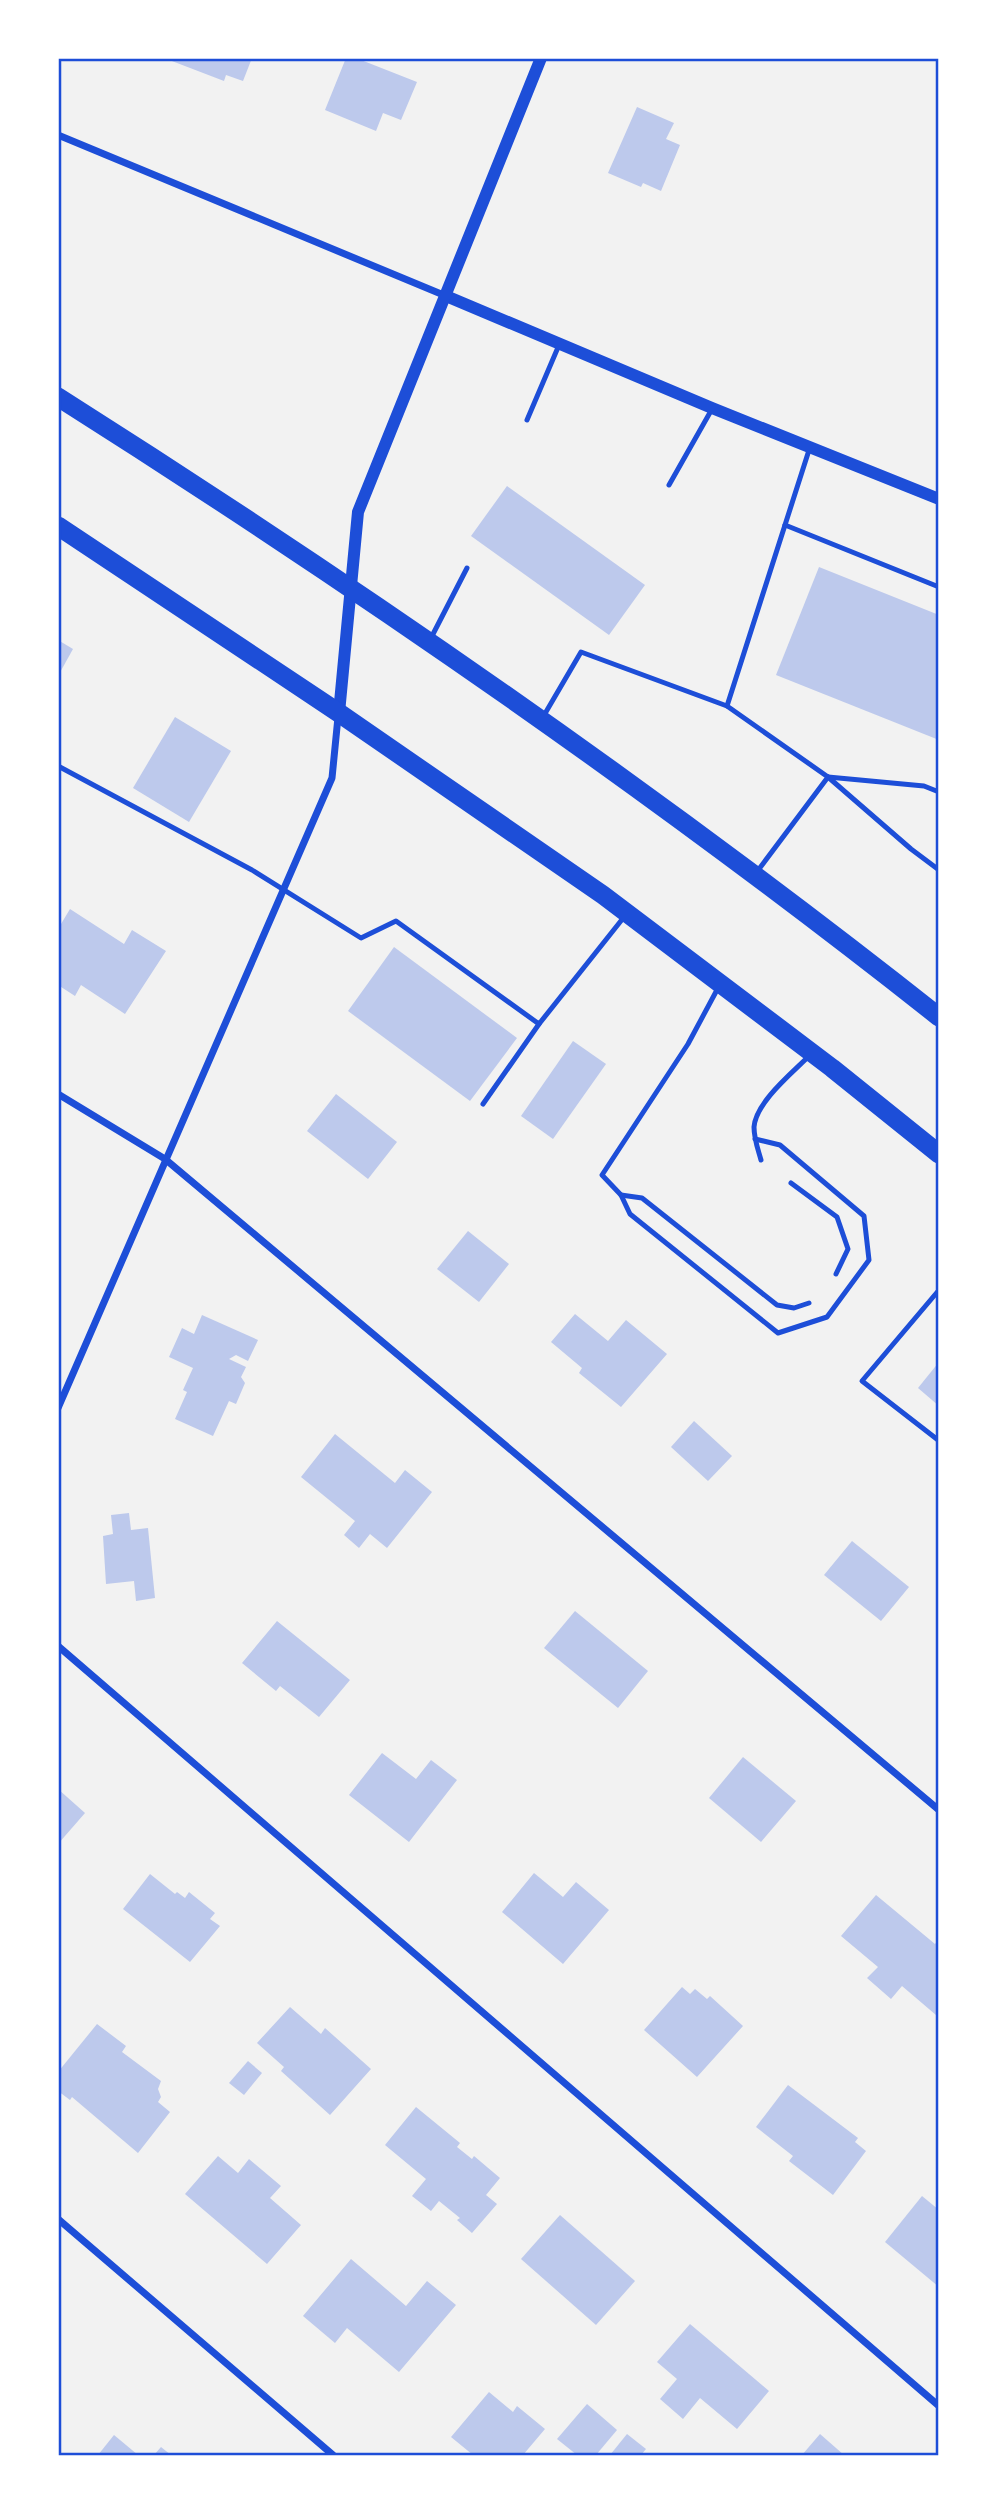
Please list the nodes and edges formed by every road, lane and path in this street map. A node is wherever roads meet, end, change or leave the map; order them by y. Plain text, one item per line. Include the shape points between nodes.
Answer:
1 (541, 58) edge
2 (58, 135) edge
3 (446, 296) junction
4 (560, 343) junction
5 (58, 397) edge
6 (712, 408) junction
7 (527, 420) dead end
8 (810, 447) junction
9 (669, 485) dead end
10 (939, 499) edge
11 (785, 525) junction
12 (58, 526) edge
13 (467, 568) dead end
14 (351, 586) junction
15 (939, 587) edge
16 (430, 640) junction
17 (727, 706) junction
18 (339, 713) junction
19 (541, 720) junction
20 (58, 766) edge
21 (828, 777) junction
22 (939, 792) edge
23 (939, 870) edge
24 (754, 875) junction
25 (285, 889) junction
26 (627, 913) junction
27 (720, 984) junction
28 (939, 1017) edge
29 (539, 1024) junction
30 (811, 1053) junction
31 (58, 1094) edge
32 (483, 1104) dead end
33 (755, 1139) junction
34 (939, 1154) edge
35 (165, 1159) junction
36 (761, 1160) dead end
37 (792, 1183) dead end
38 (621, 1195) junction
39 (836, 1274) dead end
40 (939, 1290) edge
41 (809, 1303) dead end
42 (58, 1408) edge
43 (938, 1440) edge
44 (58, 1646) edge
45 (939, 1810) edge
46 (58, 2219) edge
47 (939, 2406) edge
48 (333, 2455) edge

1 - 3 street
2 - 3 street
3 - 4 street
3 - 14 street via 358,512
4 - 6 street
4 - 7 lane
5 - 14 highway
6 - 8 street
6 - 9 lane
8 - 10 street
8 - 11 lane
11 - 15 lane
11 - 17 lane
12 - 18 highway
13 - 16 lane
14 - 16 highway
14 - 18 street
16 - 19 highway
17 - 19 lane via 581,652
17 - 21 lane
18 - 25 street via 332,778
18 - 26 highway
19 - 24 highway
20 - 25 lane
21 - 22 lane via 924,786
21 - 23 lane
21 - 24 lane
24 - 28 highway
25 - 29 lane via 361,938 396,921
25 - 35 street
26 - 27 highway
26 - 29 lane
27 - 30 highway
27 - 38 lane via 688,1044 602,1175
29 - 32 lane
30 - 33 lane via 763,1104 754,1124
30 - 34 highway
31 - 35 street
33 - 36 lane
33 - 38 lane via 780,1145 864,1216 869,1260 827,1317 778,1333 629,1213
35 - 42 street
35 - 45 street
37 - 39 lane via 837,1217 848,1249
38 - 41 lane via 642,1198 777,1305 794,1308
40 - 43 lane via 862,1381
44 - 47 street
46 - 48 street

